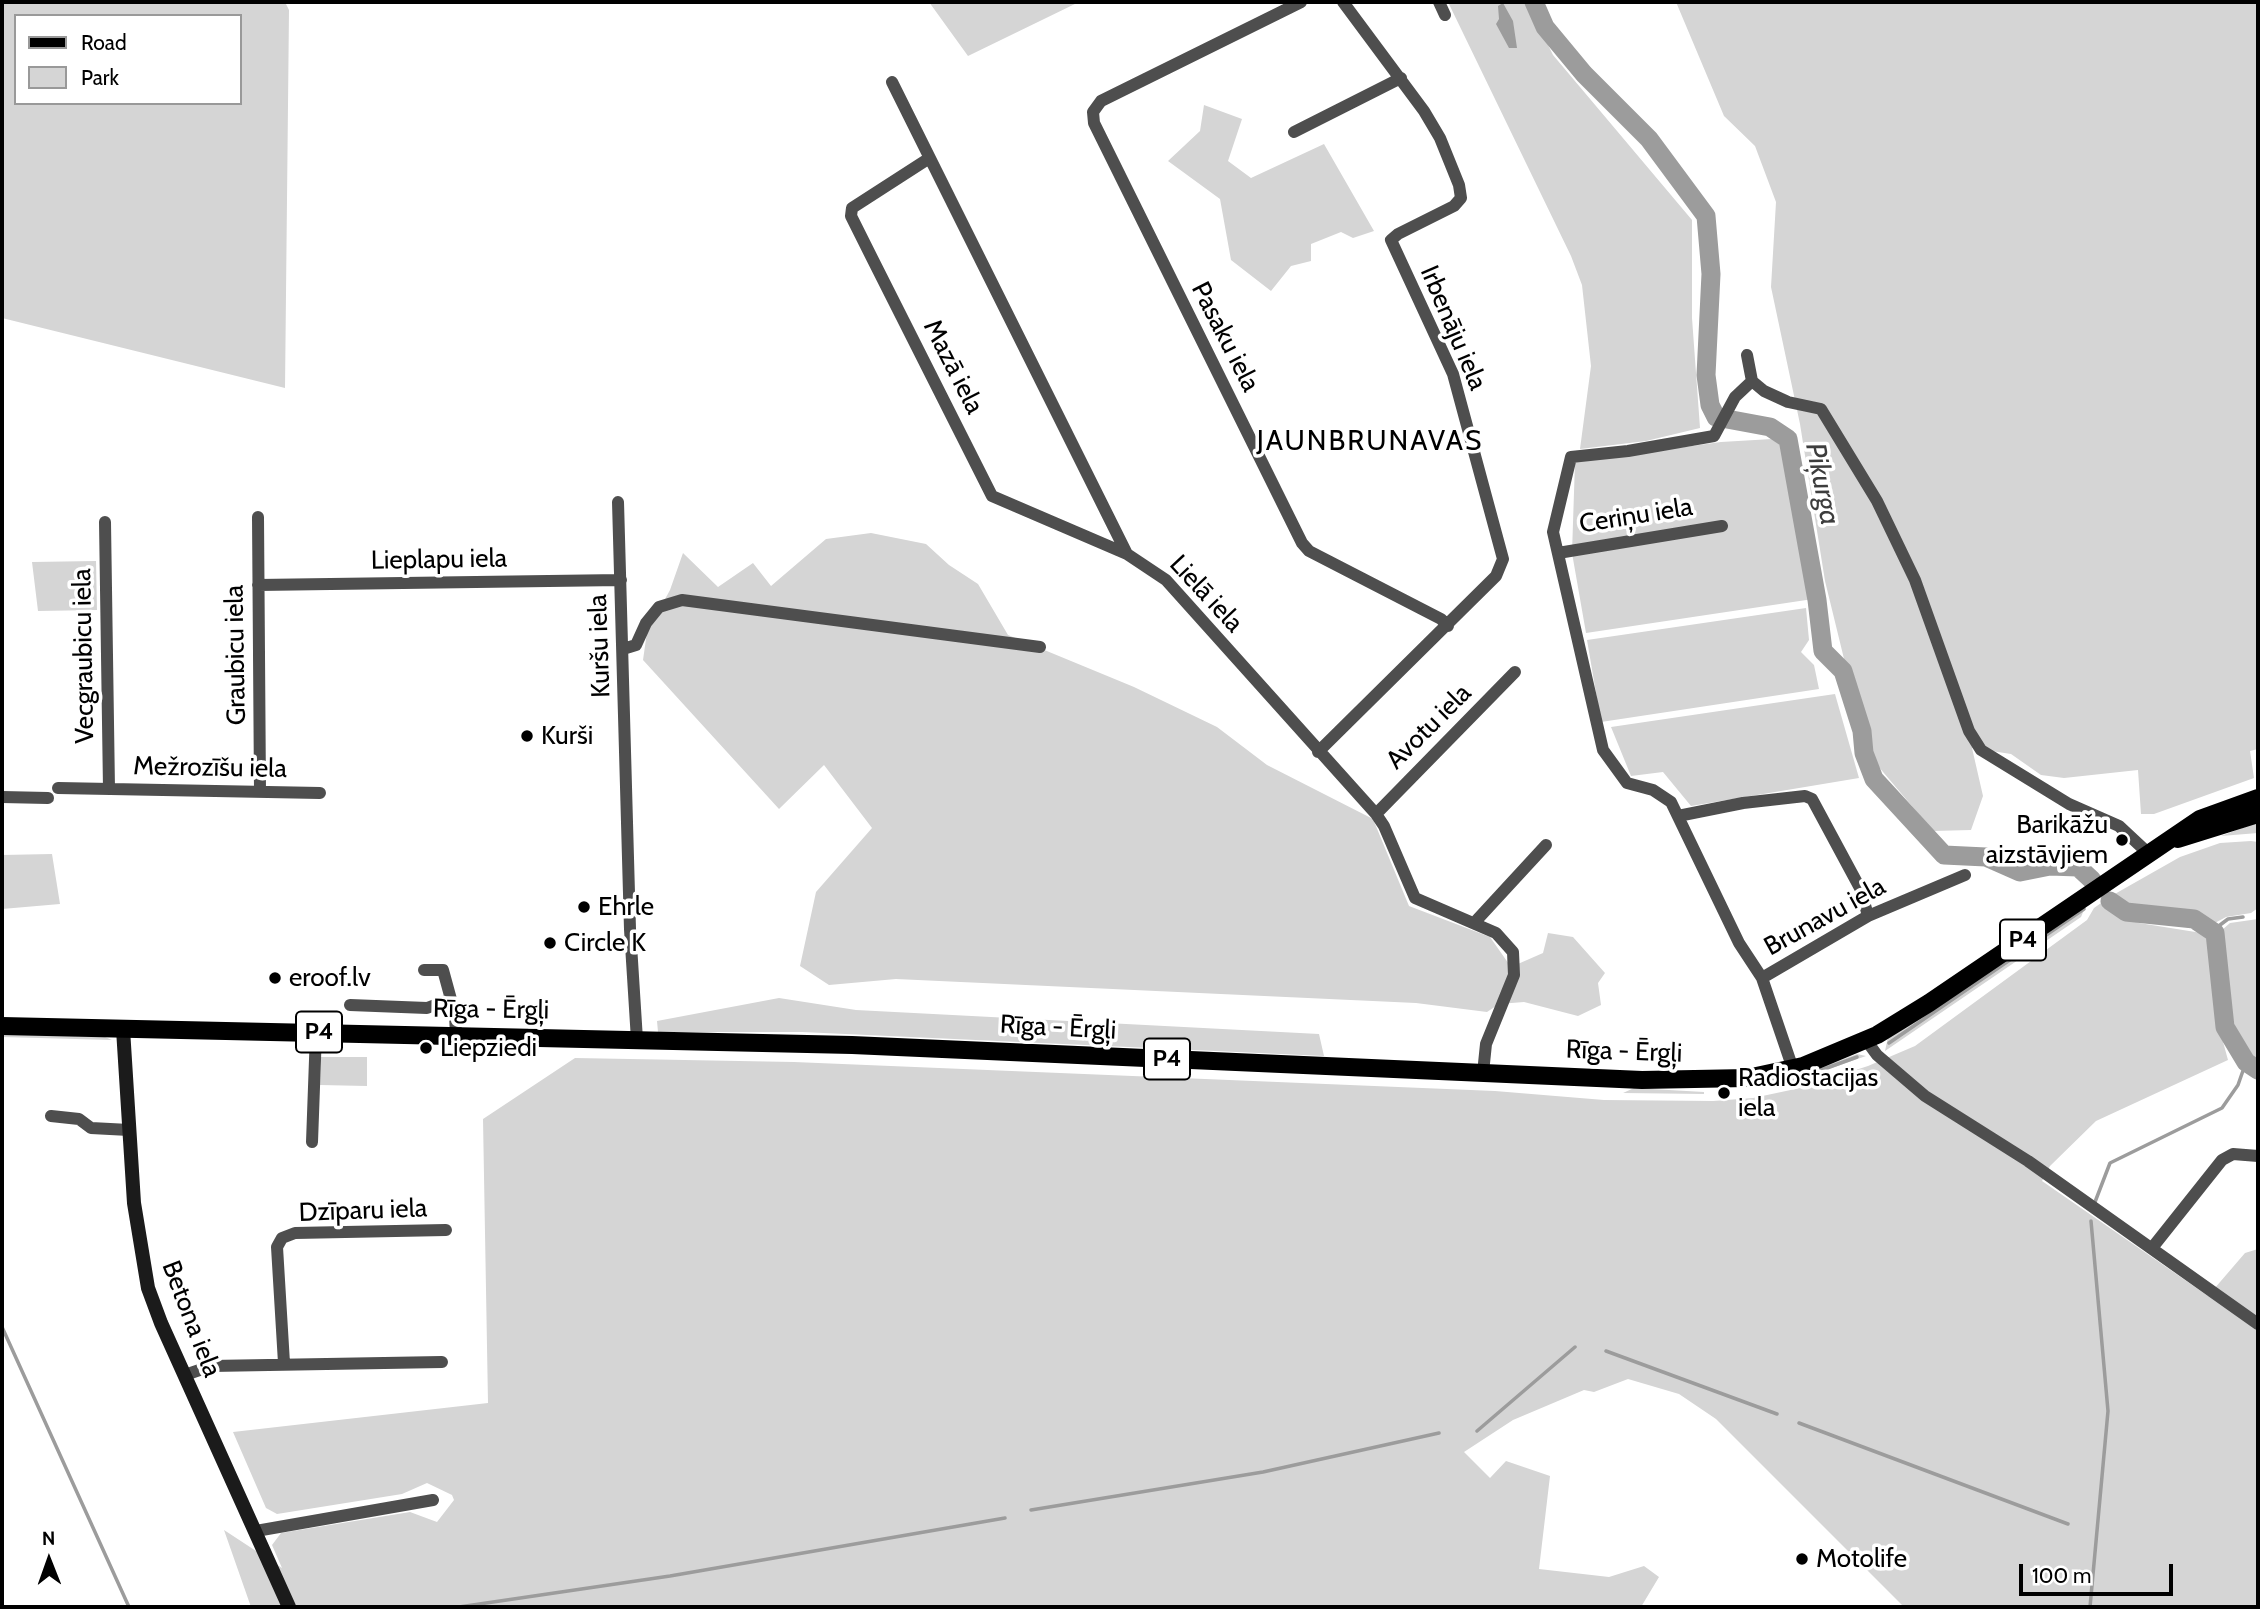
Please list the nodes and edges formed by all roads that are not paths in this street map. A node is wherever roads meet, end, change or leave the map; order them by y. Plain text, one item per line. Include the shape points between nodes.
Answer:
1 (1301, 2) edge
2 (1343, 2) edge
3 (1439, 2) edge
4 (1446, 15) dead end
5 (1401, 78) junction
6 (892, 82) dead end
7 (1294, 132) dead end
8 (928, 159) junction
9 (1747, 355) dead end
10 (1752, 381) junction
11 (618, 502) dead end
12 (258, 517) dead end
13 (105, 522) dead end
14 (1722, 526) dead end
15 (1558, 553) junction
16 (1127, 554) junction
17 (621, 580) junction
18 (258, 584) junction
19 (1448, 626) junction
20 (1040, 648) dead end
21 (623, 649) junction
22 (1516, 672) dead end
23 (1318, 752) junction
24 (58, 788) dead end
25 (109, 789) junction
26 (260, 792) junction
27 (320, 793) dead end
28 (2, 797) edge
29 (48, 798) dead end
30 (2258, 799) edge
31 (1376, 814) junction
32 (2258, 814) edge
33 (1678, 816) junction
34 (2171, 841) junction
35 (1546, 845) dead end
36 (2149, 854) junction
37 (1965, 875) dead end
38 (1868, 915) junction
39 (1475, 922) junction
40 (424, 970) dead end
41 (1762, 978) junction
42 (451, 999) junction
43 (350, 1005) dead end
44 (2, 1026) edge
45 (123, 1029) junction
46 (316, 1032) junction
47 (456, 1035) junction
48 (637, 1040) junction
49 (1866, 1040) junction
50 (1793, 1069) junction
51 (1483, 1073) junction
52 (51, 1116) dead end
53 (130, 1130) junction
54 (312, 1142) dead end
55 (2258, 1156) edge
56 (446, 1230) dead end
57 (2152, 1248) junction
58 (2258, 1324) edge
59 (442, 1362) dead end
60 (284, 1363) junction
61 (185, 1375) junction
62 (433, 1500) dead end
63 (256, 1531) junction
64 (289, 1607) edge

1 - 19 street, Pasaku iela via 1101,101 1093,112 1094,123 1302,542 1309,551
2 - 5 street, Irbenāju iela
3 - 4 street
5 - 7 street
5 - 19 street, Irbenāju iela via 1440,138 1461,198 1391,240 1453,374 1503,548 1502,567 1496,576
6 - 8 street, Lielā iela
8 - 16 street, Lielā iela
8 - 16 street, Mazā iela via 852,208 851,216 872,258 992,496
9 - 10 street
10 - 15 street via 1735,397 1714,436 1571,457 1553,532
10 - 36 street via 1775,397 1821,410 1877,501 1915,580 1969,731 1981,750 2069,804 2119,826
11 - 17 street, Kuršu iela
12 - 18 street, Graubicu iela
13 - 25 street, Vecgraubicu iela
14 - 15 street, Ceriņu iela
15 - 33 street via 1604,750 1627,783 1662,794
16 - 23 street, Lielā iela via 1166,580
17 - 18 street, Lieplapu iela
17 - 21 street, Kuršu iela
18 - 26 street, Graubicu iela
19 - 23 street, Irbenāju iela
20 - 21 street via 682,600 659,607 636,645
21 - 48 street, Kuršu iela
22 - 31 street, Avotu iela
23 - 31 street, Lielā iela
24 - 25 street, Mežrozīšu iela
25 - 26 street, Mežrozīšu iela
26 - 27 street, Mežrozīšu iela
28 - 29 street
30 - 34 main road, Rīga - Ērgļi / P4 via 2200,819
31 - 39 street, Lielā iela via 1415,898
32 - 34 main road, Rīga - Ērgļi / P4
33 - 38 street via 1743,803 1812,799 1861,890
33 - 41 street via 1739,943
34 - 36 main road, Rīga - Ērgļi / P4
35 - 39 street
36 - 49 main road, Rīga - Ērgļi / P4 via 1912,1015
37 - 38 street, Brunavu iela
38 - 41 street, Brunavu iela
39 - 51 street, Lielā iela via 1496,933 1513,952 1514,975 1486,1044
40 - 42 street via 443,970
41 - 50 street, Brunavu iela
42 - 43 street via 427,1008
42 - 47 street
44 - 45 main road, Rīga - Ērgļi / P4
45 - 46 main road, Rīga - Ērgļi / P4
45 - 53 main road, Betona iela
46 - 47 main road, Rīga - Ērgļi / P4
46 - 54 street
47 - 48 main road, Rīga - Ērgļi / P4
48 - 51 main road, Rīga - Ērgļi / P4
49 - 50 main road, Rīga - Ērgļi / P4
49 - 57 street via 1925,1096
50 - 51 main road, Rīga - Ērgļi / P4 via 1695,1081
52 - 53 street via 79,1119 91,1128
53 - 61 main road, Betona iela via 142,1263 161,1323
55 - 57 street via 2233,1154 2222,1160
56 - 60 street, Dzīparu iela via 295,1233 282,1238 277,1247
57 - 58 street
59 - 60 street
60 - 61 street via 211,1366
61 - 63 main road, Betona iela
62 - 63 street
63 - 64 main road, Betona iela

